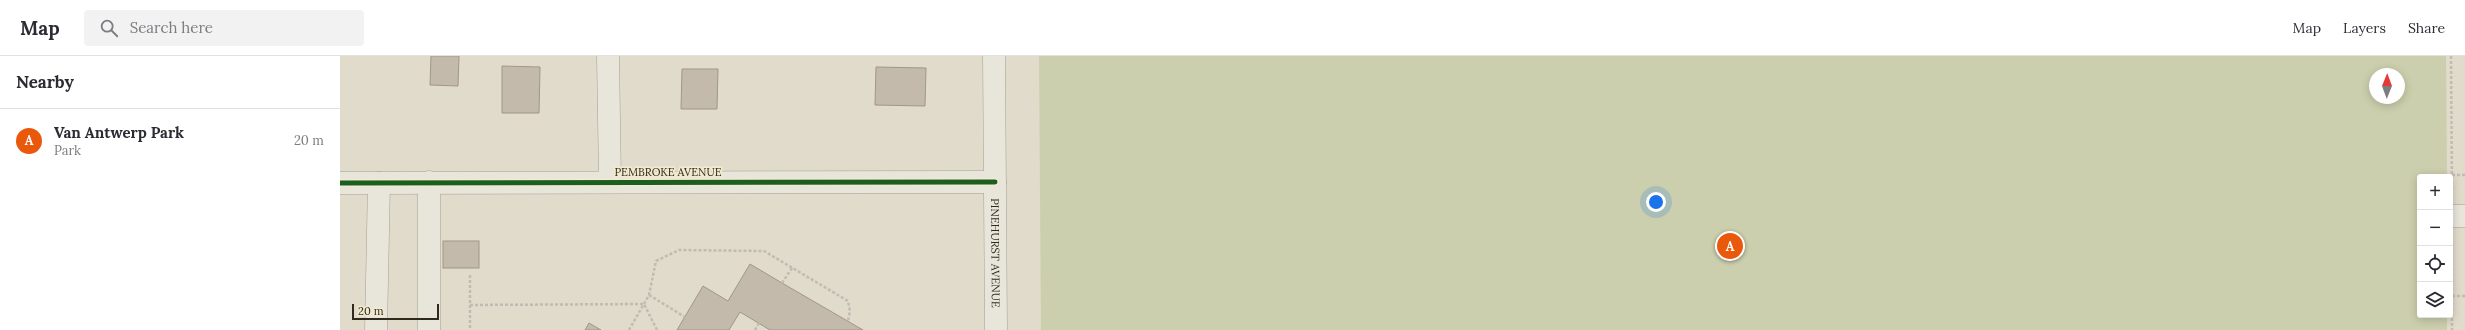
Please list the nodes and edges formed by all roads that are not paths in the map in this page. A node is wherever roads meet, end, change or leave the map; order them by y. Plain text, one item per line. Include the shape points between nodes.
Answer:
1 (608, 56) edge
2 (994, 56) edge
3 (610, 181) junction
4 (429, 182) junction
5 (995, 182) junction
6 (340, 183) edge
7 (379, 183) junction
8 (376, 330) edge
9 (430, 330) edge
10 (996, 330) edge

1 - 3 street
2 - 5 street, PINEHURST AVENUE
3 - 4 street, PEMBROKE AVENUE
3 - 5 street, PEMBROKE AVENUE
4 - 7 street, PEMBROKE AVENUE
4 - 9 street
5 - 10 street, PINEHURST AVENUE
6 - 7 street, PEMBROKE AVENUE
7 - 8 street

